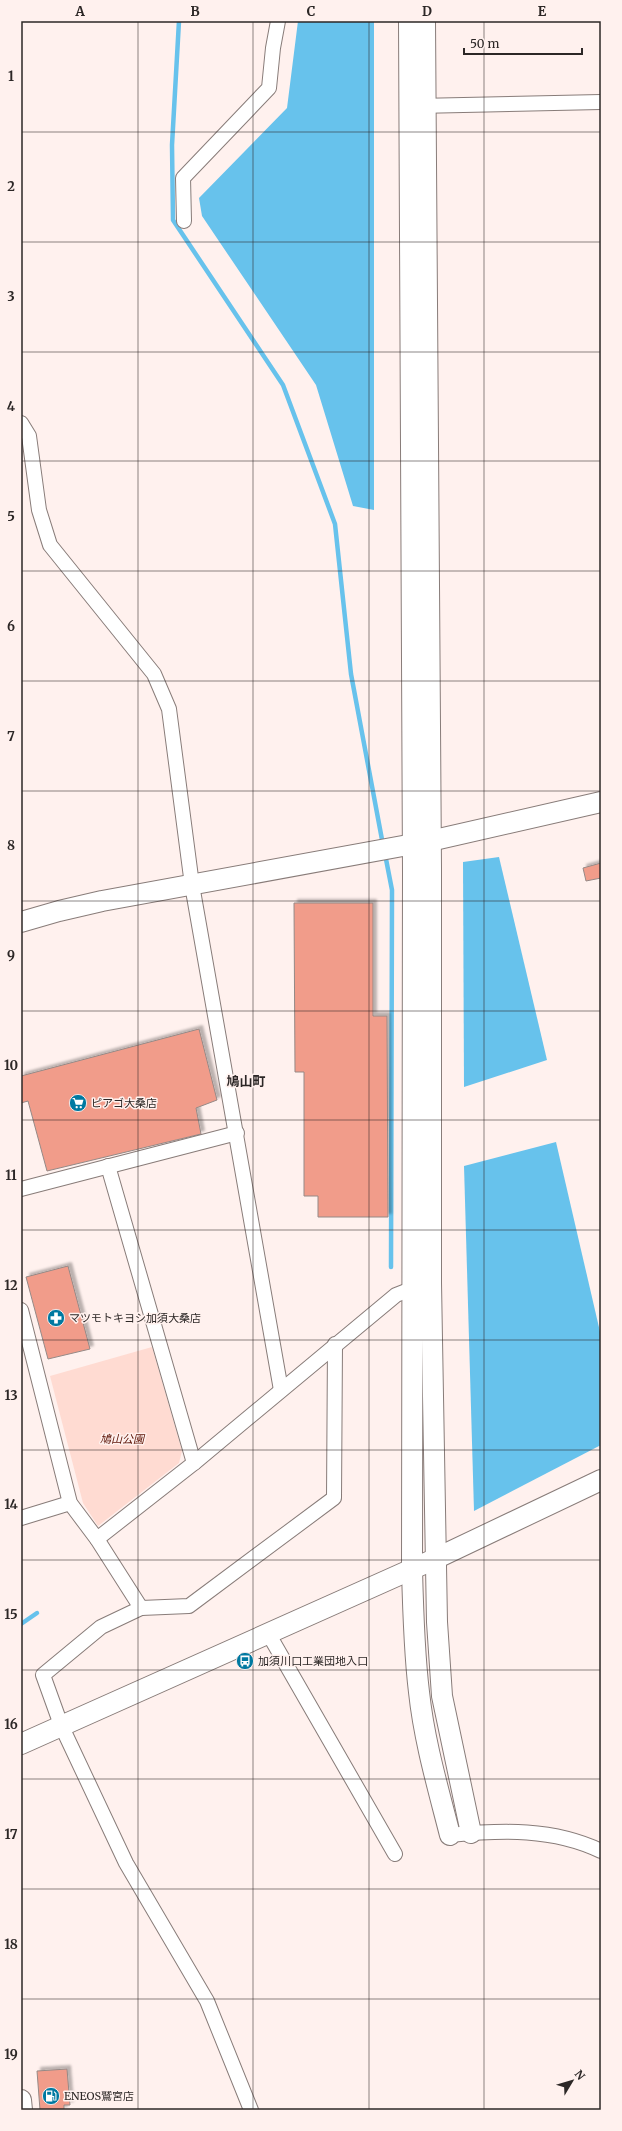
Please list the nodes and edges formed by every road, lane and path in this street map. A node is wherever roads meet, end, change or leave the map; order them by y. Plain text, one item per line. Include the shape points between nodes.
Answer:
1 (278, 21) edge
2 (409, 21) edge
3 (425, 21) edge
4 (601, 102) edge
5 (417, 106) junction
6 (184, 221) dead end
7 (21, 423) edge
8 (601, 802) edge
9 (421, 843) junction
10 (192, 885) junction
11 (21, 922) edge
12 (237, 1133) junction
13 (108, 1166) junction
14 (21, 1189) edge
15 (422, 1285) junction
16 (21, 1310) edge
17 (335, 1344) junction
18 (282, 1390) junction
19 (194, 1463) junction
20 (601, 1480) edge
21 (70, 1504) junction
22 (21, 1518) edge
23 (97, 1539) junction
24 (437, 1558) junction
25 (412, 1569) junction
26 (141, 1608) junction
27 (268, 1633) junction
28 (61, 1726) junction
29 (21, 1744) edge
30 (471, 1833) junction
31 (450, 1835) joint
32 (599, 1848) edge
33 (395, 1854) dead end
34 (21, 2100) edge
35 (22, 2110) edge
36 (251, 2110) edge

1 - 6 street via 272,48 269,88 183,178
2 - 5 street
3 - 5 street
4 - 5 street
5 - 9 street
7 - 10 street via 29,436 39,510 50,545 154,674 169,709
8 - 9 street
9 - 10 street
9 - 15 street
10 - 11 street via 66,909
10 - 12 street
12 - 13 street
12 - 18 street
13 - 14 street
13 - 19 street
15 - 17 street via 396,1295
15 - 24 street
15 - 25 street
16 - 21 street
17 - 18 street
17 - 26 street via 334,1498 189,1606
18 - 19 street
19 - 23 street
20 - 24 street
21 - 22 street
21 - 23 street
23 - 26 street
24 - 25 street
24 - 30 street via 437,1622 442,1696
25 - 27 street
25 - 31 street via 419,1692 427,1741
26 - 28 street via 101,1627 43,1675
27 - 28 street
27 - 33 street
28 - 29 street
28 - 36 street via 126,1863 207,2001
30 - 31 street
30 - 32 street via 523,1831 554,1834
34 - 35 street

